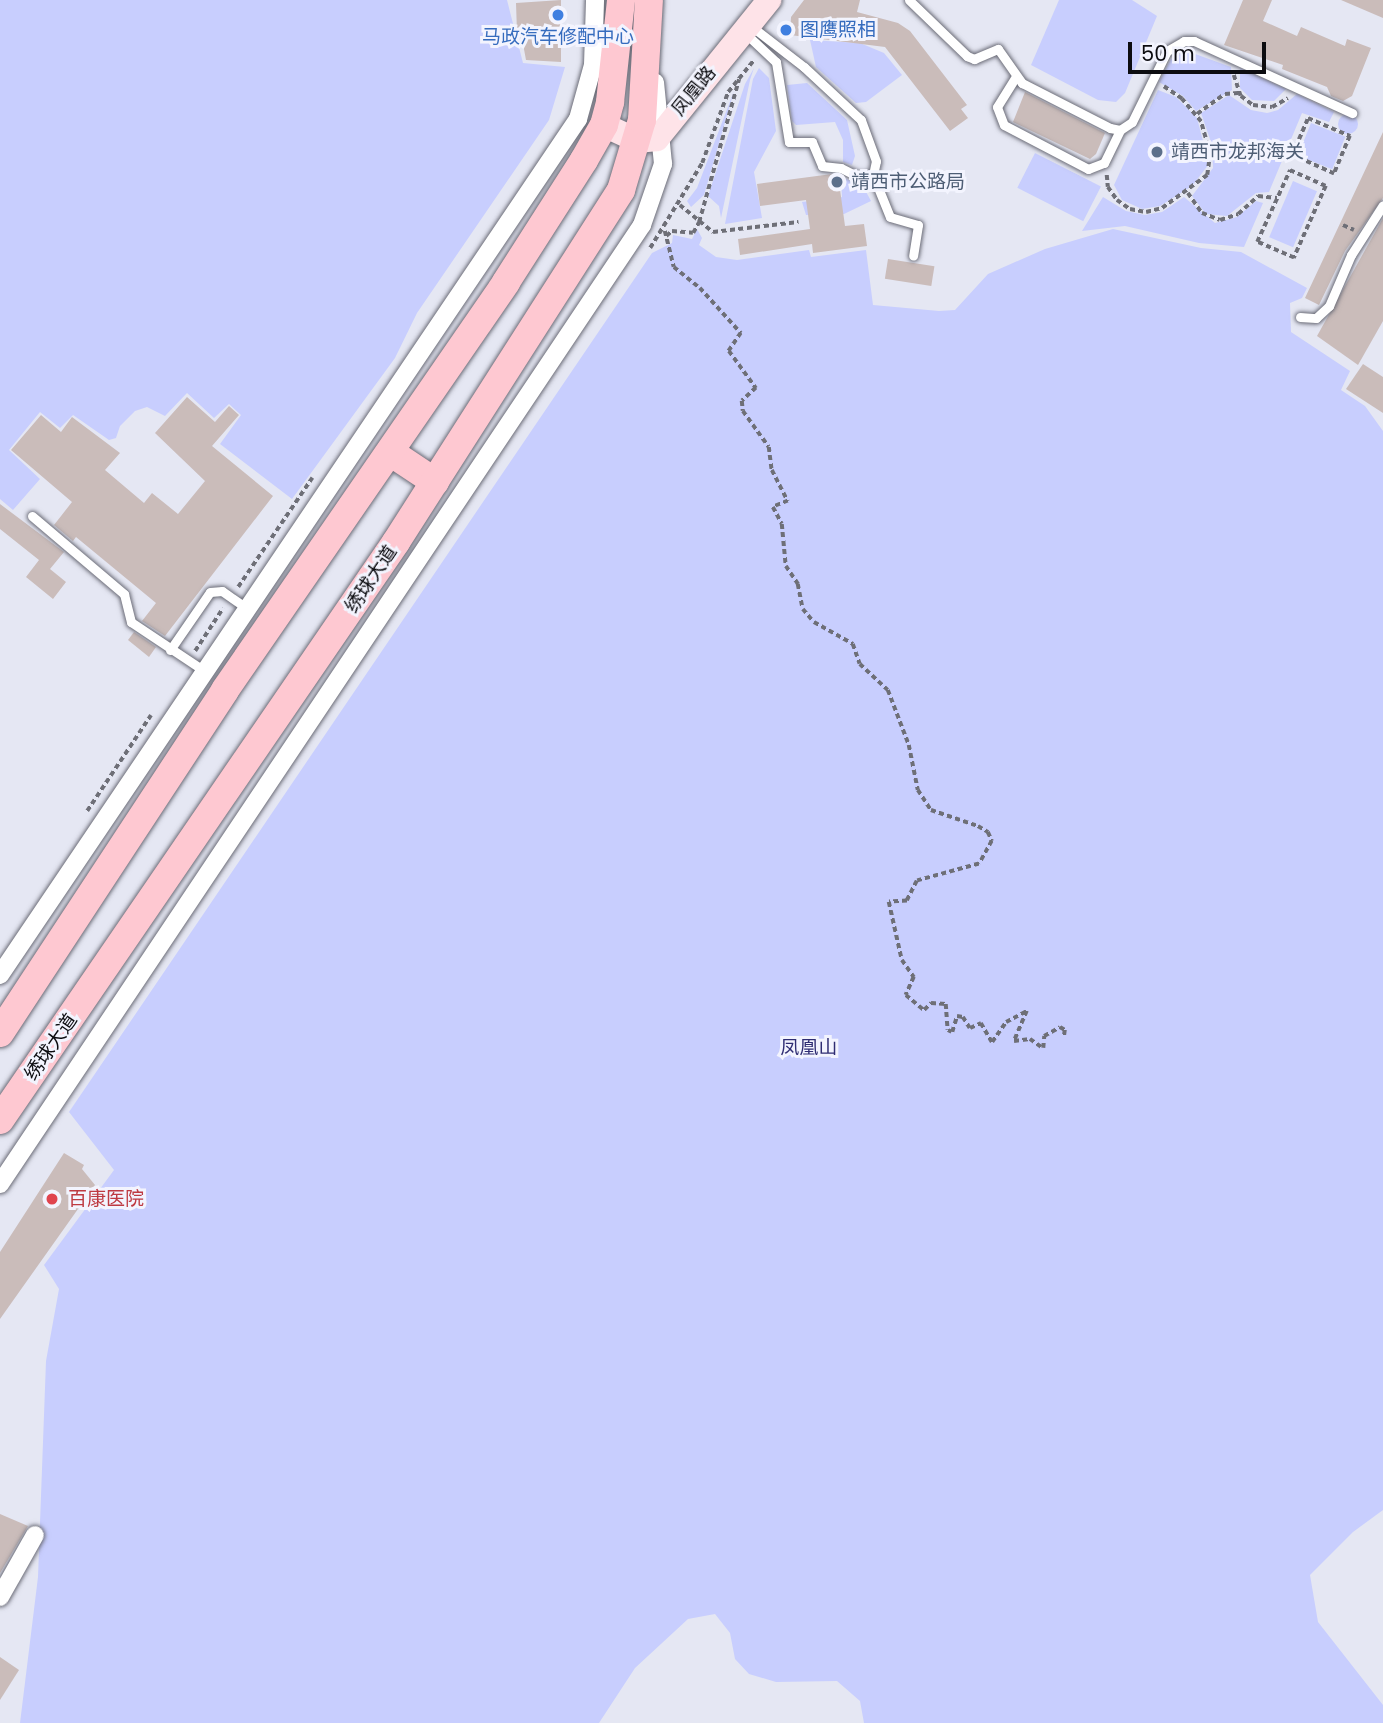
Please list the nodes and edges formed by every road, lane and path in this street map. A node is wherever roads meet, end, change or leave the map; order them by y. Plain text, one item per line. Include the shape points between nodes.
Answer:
1 (595, 0) edge
2 (621, 0) edge
3 (649, 0) edge
4 (663, 0) edge
5 (769, 0) edge
6 (909, 0) edge
7 (748, 18) edge
8 (1238, 60) junction
9 (1015, 78) junction
10 (739, 79) dead end
11 (1152, 84) junction
12 (1300, 88) junction
13 (1238, 93) junction
14 (607, 113) junction
15 (1352, 113) dead end
16 (1196, 114) junction
17 (650, 127) junction
18 (1330, 128) joint
19 (1120, 130) junction
20 (1104, 163) junction
21 (873, 175) junction
22 (1187, 192) junction
23 (1277, 198) junction
24 (680, 205) dead end
25 (1383, 205) edge
26 (699, 222) junction
27 (798, 222) dead end
28 (664, 230) dead end
29 (666, 236) junction
30 (913, 256) dead end
31 (1300, 317) dead end
32 (390, 452) junction
33 (313, 476) dead end
34 (435, 482) junction
35 (452, 511) junction
36 (32, 516) dead end
37 (396, 542) junction
38 (281, 554) junction
39 (311, 564) junction
40 (238, 606) junction
41 (271, 621) junction
42 (170, 650) junction
43 (196, 666) junction
44 (191, 689) junction
45 (225, 690) junction
46 (159, 706) dead end
47 (120, 798) junction
48 (148, 808) junction
49 (79, 823) dead end
50 (0, 975) edge
51 (0, 1033) edge
52 (1063, 1038) dead end
53 (0, 1120) edge
54 (0, 1184) edge
55 (35, 1535) dead end
56 (0, 1597) edge

1 - 38 street via 593,65 578,119
2 - 14 main road
3 - 17 main road, 绣球大道
4 - 17 street
5 - 7 main road, 凤凰路
6 - 9 lane via 967,56 974,59 998,49
7 - 17 main road, 凤凰路
7 - 21 lane via 861,120 876,161
7 - 21 lane via 776,62 789,142 811,142 822,166 859,177
8 - 11 lane via 1184,41 1167,51
8 - 12 lane
8 - 13 path via 1234,78
9 - 19 lane
9 - 20 lane via 997,107 1004,125 1088,169
10 - 26 path
11 - 16 path via 1169,89
11 - 19 lane via 1132,122
12 - 13 path via 1272,107 1253,105
12 - 15 lane
13 - 16 path via 1225,94
14 - 17 main road
14 - 32 main road via 506,282
16 - 22 path via 1209,148 1211,169
17 - 34 main road, 绣球大道 via 621,190
17 - 35 street via 660,181 642,225
18 - 18 path via 1308,118 1292,156 1334,174 1350,136
19 - 20 lane
20 - 22 path via 1111,193 1130,209 1154,211
21 - 30 lane via 890,217 918,225
22 - 23 path via 1202,213 1220,220 1238,214 1258,196
23 - 23 path via 1257,242 1294,258 1326,186 1290,170
24 - 26 path
25 - 31 lane via 1351,255 1329,306 1316,318
26 - 27 path via 713,232 725,233
26 - 29 path via 693,233 672,231
28 - 29 path
29 - 52 path via 674,267 701,288 741,333 730,351 756,388 742,401 743,411 769,447 772,470 788,501 773,507 782,524 786,566 798,584 803,609 814,622 853,644 860,664 888,690 909,745 918,790 931,810 978,826 988,832 992,842 979,864 918,881 907,901 889,902 902,960 914,977 906,995 924,1010 930,1003 946,1004 952,1032 957,1016 963,1017 970,1028 981,1024 992,1042 1006,1022 1027,1011 1014,1041 1030,1039 1043,1048 1044,1036 1060,1027 1065,1030
32 - 34 main road
32 - 39 main road
33 - 40 path
34 - 37 main road, 绣球大道
35 - 37 street
35 - 54 street
36 - 42 lane via 124,594 131,622
37 - 53 main road, 绣球大道
38 - 39 street
38 - 40 street
39 - 41 main road
40 - 41 street
40 - 42 lane via 210,592
40 - 43 street
40 - 43 path
41 - 45 main road
42 - 43 lane
43 - 44 street
44 - 45 street
44 - 47 street
45 - 48 main road
46 - 49 path
47 - 48 street
47 - 50 street
48 - 51 main road
55 - 56 street

